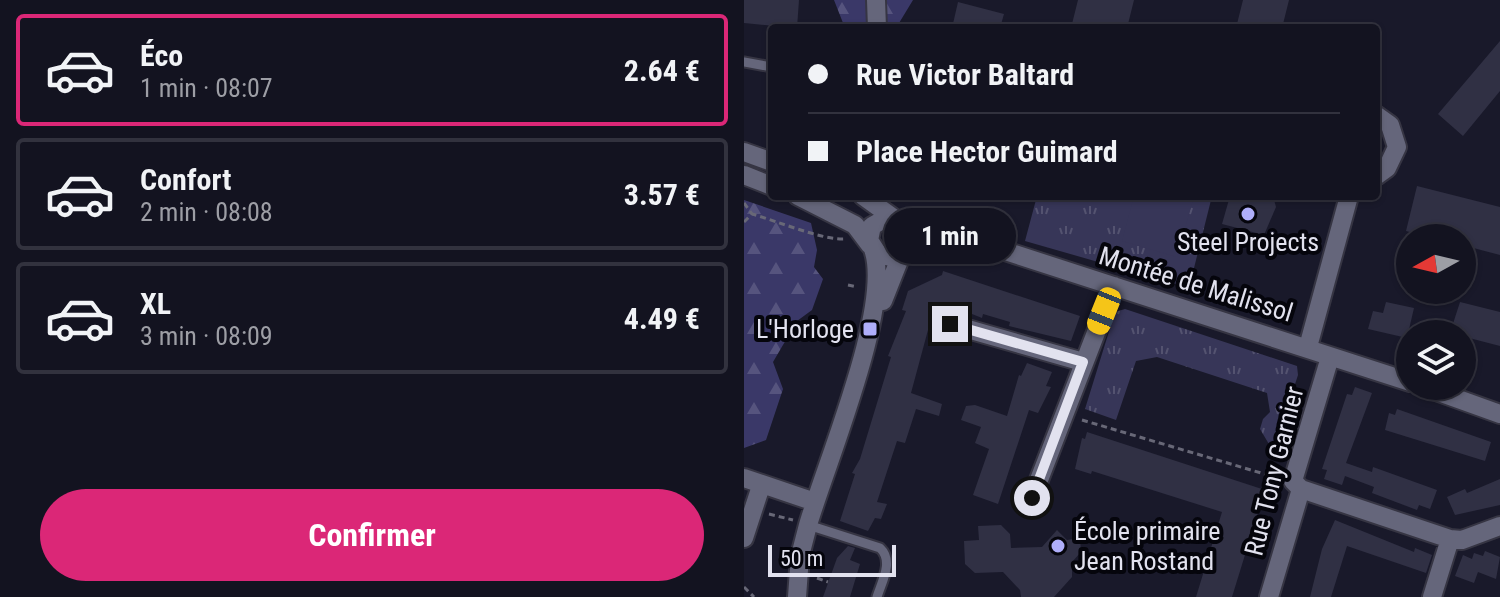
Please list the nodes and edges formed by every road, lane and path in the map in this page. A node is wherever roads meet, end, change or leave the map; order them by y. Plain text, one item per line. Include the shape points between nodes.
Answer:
1 (876, 0) edge
2 (877, 24) edge
3 (744, 62) edge
4 (768, 66) edge
5 (1380, 118) edge
6 (744, 152) edge
7 (768, 161) edge
8 (1380, 173) edge
9 (744, 175) edge
10 (768, 184) edge
11 (806, 200) edge
12 (869, 200) edge
13 (1348, 200) edge
14 (744, 203) edge
15 (752, 214) junction
16 (895, 220) junction
17 (744, 222) edge
18 (965, 238) junction
19 (851, 239) dead end
20 (872, 248) junction
21 (904, 249) junction
22 (1114, 286) junction
23 (950, 324) dead end
24 (870, 329) junction
25 (1308, 347) junction
26 (1330, 357) junction
27 (1083, 362) junction
28 (1396, 378) edge
29 (1461, 400) edge
30 (1063, 414) junction
31 (1500, 414) edge
32 (752, 482) edge
33 (1297, 485) junction
34 (1032, 498) dead end
35 (815, 502) junction
36 (753, 510) junction
37 (800, 523) junction
38 (1500, 526) edge
39 (744, 538) edge
40 (1450, 539) junction
41 (744, 587) edge
42 (754, 597) edge
43 (797, 597) edge
44 (877, 597) edge
45 (1269, 597) edge
46 (1432, 597) edge

1 - 2 street
3 - 4 lane
5 - 8 street via 1390,125 1397,147
6 - 7 street
9 - 10 street
11 - 20 street via 855,225
12 - 16 street
13 - 25 street
14 - 15 path
15 - 17 path
15 - 19 path via 828,240
16 - 18 street, Montée de Malissol via 936,225
16 - 20 street via 872,226
16 - 21 street via 908,233
18 - 21 street, Montée de Malissol via 933,236
18 - 22 street, Montée de Malissol
20 - 21 street, Montée de Malissol via 886,257
20 - 24 street via 878,282
21 - 24 street
22 - 25 street, Montée de Malissol
22 - 27 street
23 - 27 street
24 - 35 street
25 - 26 street, Montée de Malissol
26 - 28 street, Montée de Malissol
26 - 33 street, Rue Tony Garnier
27 - 30 street
29 - 31 street
30 - 33 path
30 - 34 street
32 - 35 street
32 - 36 street
33 - 40 street
33 - 45 street, Rue Tony Garnier
35 - 37 street
36 - 37 path
36 - 39 street
37 - 43 street
37 - 44 lane via 880,548 888,561
38 - 40 street
40 - 46 street
41 - 42 path

